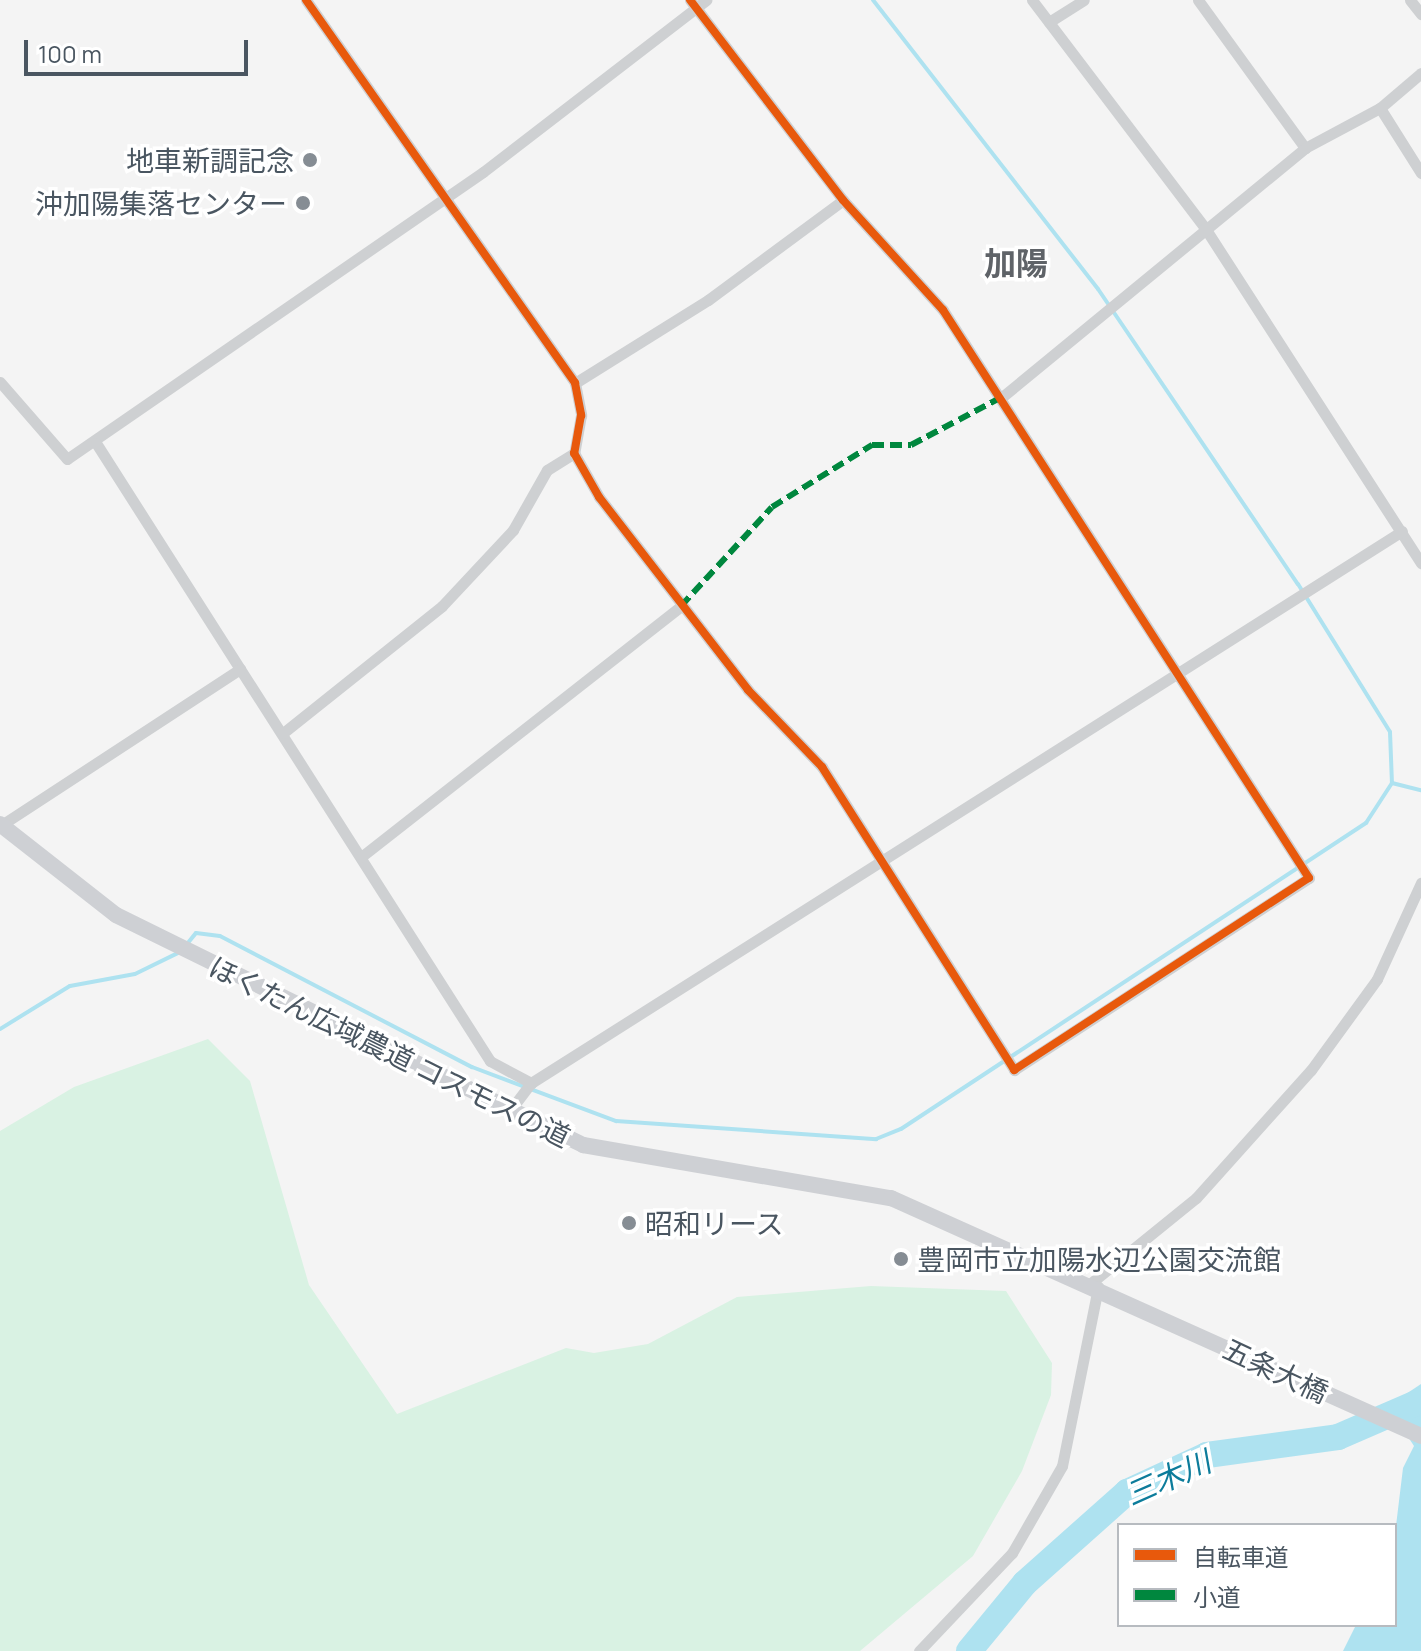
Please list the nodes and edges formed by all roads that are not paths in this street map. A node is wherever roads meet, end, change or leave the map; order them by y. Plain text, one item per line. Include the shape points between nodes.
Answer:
1 (306, 0) edge
2 (1032, 0) edge
3 (1084, 0) edge
4 (1198, 0) edge
5 (1410, 0) edge
6 (697, 3) edge
7 (1421, 14) edge
8 (1049, 22) junction
9 (1421, 73) edge
10 (1380, 108) junction
11 (1305, 148) junction
12 (1421, 173) edge
13 (445, 199) junction
14 (843, 200) junction
15 (1205, 228) junction
16 (0, 382) edge
17 (575, 383) junction
18 (1002, 397) junction
19 (96, 443) junction
20 (574, 453) junction
21 (1402, 531) junction
22 (1421, 563) edge
23 (681, 606) junction
24 (240, 669) junction
25 (1178, 673) junction
26 (283, 733) junction
27 (0, 825) edge
28 (361, 857) junction
29 (880, 860) junction
30 (1421, 883) edge
31 (531, 1083) junction
32 (509, 1112) junction
33 (1094, 1285) junction
34 (1130, 1303) joint
35 (1421, 1436) edge
36 (919, 1651) edge

1 - 13 street
2 - 8 street
3 - 8 street
4 - 11 street
5 - 7 street
6 - 13 street
6 - 14 street
8 - 15 street
9 - 10 street
10 - 11 street
10 - 12 street
11 - 15 street
13 - 17 street
13 - 19 street
14 - 17 street via 708,300
14 - 18 street via 943,310
15 - 18 street
15 - 21 street
16 - 19 street via 59,456
17 - 20 street via 581,415
18 - 25 street
19 - 24 street
20 - 23 street
20 - 26 street via 547,470 513,530 442,606
21 - 22 street
21 - 25 street
23 - 28 street
23 - 29 street via 822,767
24 - 26 street
24 - 27 street
25 - 29 street
25 - 29 street via 1309,878 1014,1070
26 - 28 street
27 - 32 street, ほくたん広域農道 コスモスの道 via 116,915
28 - 31 street via 490,1061
29 - 31 street
30 - 33 street via 1377,979 1311,1070 1196,1198
31 - 32 street
32 - 33 street, ほくたん広域農道 コスモスの道 via 583,1145 891,1198
33 - 34 street, ほくたん広域農道 コスモスの道
33 - 36 street via 1062,1466 1012,1553
34 - 35 street, 五条大橋

